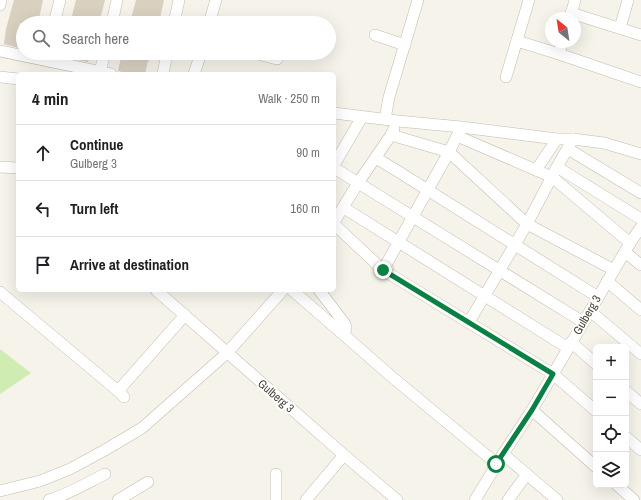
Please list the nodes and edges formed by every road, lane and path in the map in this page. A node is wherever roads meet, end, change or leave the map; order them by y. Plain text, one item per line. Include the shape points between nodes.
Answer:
1 (1, 0) edge
2 (60, 0) edge
3 (117, 0) edge
4 (179, 0) edge
5 (216, 0) edge
6 (418, 0) edge
7 (529, 0) edge
8 (575, 0) edge
9 (628, 0) edge
10 (0, 5) edge
11 (571, 12) edge
12 (56, 16) edge
13 (114, 16) edge
14 (176, 16) edge
15 (211, 16) edge
16 (581, 19) edge
17 (620, 28) junction
18 (375, 35) dead end
19 (641, 35) edge
20 (517, 41) junction
21 (405, 45) junction
22 (560, 48) edge
23 (0, 51) edge
24 (16, 53) edge
25 (559, 54) junction
26 (57, 60) edge
27 (105, 60) edge
28 (166, 60) edge
29 (198, 60) edge
30 (102, 72) edge
31 (106, 72) edge
32 (163, 72) edge
33 (195, 72) edge
34 (0, 76) edge
35 (506, 77) dead end
36 (16, 79) edge
37 (641, 82) edge
38 (336, 113) edge
39 (362, 117) junction
40 (385, 119) junction
41 (398, 121) junction
42 (459, 132) junction
43 (391, 135) junction
44 (557, 139) junction
45 (570, 144) junction
46 (449, 152) junction
47 (641, 154) edge
48 (376, 158) junction
49 (336, 162) edge
50 (0, 167) edge
51 (336, 167) edge
52 (536, 170) junction
53 (16, 171) edge
54 (555, 172) junction
55 (358, 183) junction
56 (428, 190) junction
57 (641, 193) edge
58 (344, 208) junction
59 (414, 217) junction
60 (641, 219) edge
61 (336, 220) edge
62 (527, 224) junction
63 (336, 225) edge
64 (641, 227) edge
65 (398, 242) junction
66 (515, 245) junction
67 (627, 247) junction
68 (641, 265) edge
69 (383, 270) junction
70 (500, 270) junction
71 (614, 270) junction
72 (607, 281) junction
73 (0, 292) edge
74 (158, 292) edge
75 (281, 292) edge
76 (294, 292) edge
77 (321, 292) edge
78 (485, 296) junction
79 (598, 297) junction
80 (641, 310) edge
81 (590, 311) junction
82 (185, 315) junction
83 (469, 322) junction
84 (583, 322) junction
85 (344, 335) junction
86 (570, 345) junction
87 (227, 353) junction
88 (641, 354) edge
89 (593, 362) edge
90 (553, 374) junction
91 (629, 394) edge
92 (641, 404) edge
93 (593, 408) edge
94 (532, 410) junction
95 (629, 440) edge
96 (641, 450) edge
97 (503, 454) junction
98 (344, 455) junction
99 (593, 463) edge
100 (496, 464) junction
101 (105, 474) dead end
102 (276, 474) dead end
103 (526, 474) junction
104 (148, 482) dead end
105 (620, 488) edge
106 (0, 493) edge
107 (7, 500) edge
108 (49, 500) edge
109 (118, 500) edge
110 (276, 500) edge
111 (306, 500) edge
112 (397, 500) edge
113 (475, 500) edge
114 (508, 500) edge
115 (557, 500) edge
116 (634, 500) edge

1 - 10 street
2 - 12 street
3 - 13 street
4 - 14 street
5 - 15 street
6 - 21 street
7 - 20 street
8 - 11 street
9 - 17 street
16 - 17 street
17 - 19 street
18 - 21 street
20 - 25 street
20 - 35 street
21 - 40 street
22 - 25 street
23 - 24 street
25 - 37 street
26 - 30 street
27 - 31 street
28 - 32 street
29 - 33 street
34 - 36 street
38 - 39 street
39 - 40 street
39 - 49 street
40 - 41 street
41 - 42 street
41 - 43 street
42 - 44 street
42 - 46 street
42 - 52 street
43 - 46 street
43 - 48 street
44 - 45 street
44 - 52 street
45 - 47 street via 604,143
45 - 54 street
45 - 57 street
46 - 56 street
46 - 62 street
48 - 55 street
48 - 56 street
50 - 53 street
51 - 55 street
52 - 54 street
54 - 60 street
54 - 62 street
54 - 67 street
55 - 58 street
55 - 59 street
56 - 59 street
56 - 66 street
58 - 61 street
58 - 65 street
59 - 65 street
59 - 70 street
62 - 66 street
62 - 71 street
63 - 69 street
64 - 67 street, Gulberg 3
65 - 69 street
65 - 78 street
66 - 70 street
66 - 79 street
67 - 68 street
67 - 71 street, Gulberg 3
69 - 83 street
70 - 78 street
70 - 84 street
71 - 72 street, Gulberg 3
72 - 79 street, Gulberg 3
72 - 80 street
73 - 82 street via 121,394
74 - 82 street, Gulberg 3
75 - 87 street
76 - 85 street
77 - 85 street via 345,324
78 - 83 street
78 - 86 street
79 - 81 street, Gulberg 3
81 - 84 street, Gulberg 3
81 - 88 street
82 - 87 street, Gulberg 3
83 - 90 street
84 - 86 street, Gulberg 3
85 - 100 street
86 - 89 street
86 - 90 street, Gulberg 3
87 - 98 street, Gulberg 3
87 - 106 street via 142,428 70,469
90 - 93 street
90 - 94 street, Gulberg 3
91 - 92 street
94 - 97 street, Gulberg 3
94 - 99 street
95 - 96 street
97 - 100 street, Gulberg 3
97 - 103 street
98 - 111 street
98 - 112 street, Gulberg 3
100 - 113 street, Gulberg 3
101 - 108 street
102 - 110 street
103 - 114 street
103 - 115 street
104 - 109 street
105 - 116 street
106 - 107 street

